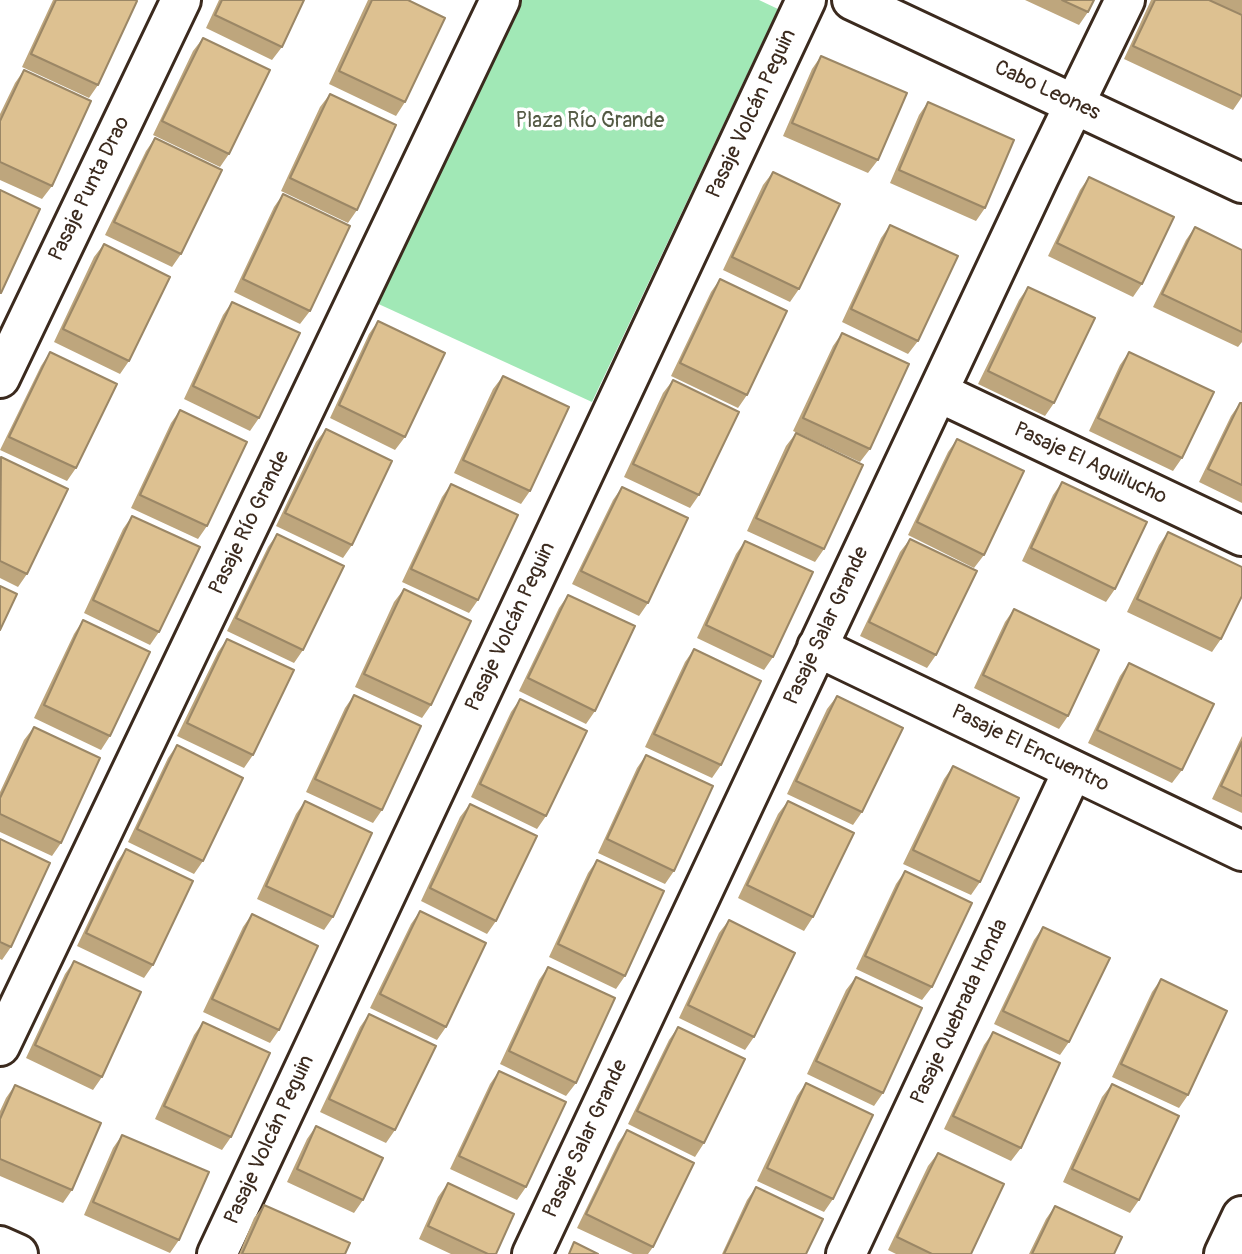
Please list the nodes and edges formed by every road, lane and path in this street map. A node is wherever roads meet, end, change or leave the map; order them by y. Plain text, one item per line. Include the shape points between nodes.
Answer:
1 (181, 0) edge
2 (500, 0) edge
3 (806, 0) edge
4 (852, 0) edge
5 (1125, 0) edge
6 (1074, 104) junction
7 (1242, 183) edge
8 (0, 378) edge
9 (938, 392) junction
10 (1242, 536) edge
11 (817, 647) junction
12 (1073, 770) junction
13 (1242, 851) edge
14 (0, 1046) edge
15 (1241, 1218) edge
16 (0, 1246) edge
17 (18, 1254) edge
18 (217, 1254) edge
19 (532, 1254) edge
20 (846, 1254) edge
21 (1224, 1254) edge

1 - 8 street, Pasaje Punta Drao
2 - 14 street, Pasaje Río Grande
3 - 18 street, Pasaje Volcán Peguin
4 - 6 street, Cabo Leones
5 - 6 street, Pasaje Salar Grande
6 - 7 street, Cabo Leones
6 - 9 street, Pasaje Salar Grande
9 - 10 street, Pasaje El Aguilucho
9 - 11 street, Pasaje Salar Grande
11 - 12 street, Pasaje El Encuentro
11 - 19 street, Pasaje Salar Grande
12 - 13 street, Pasaje El Encuentro
12 - 20 street, Pasaje Quebrada Honda
15 - 21 street
16 - 17 street

